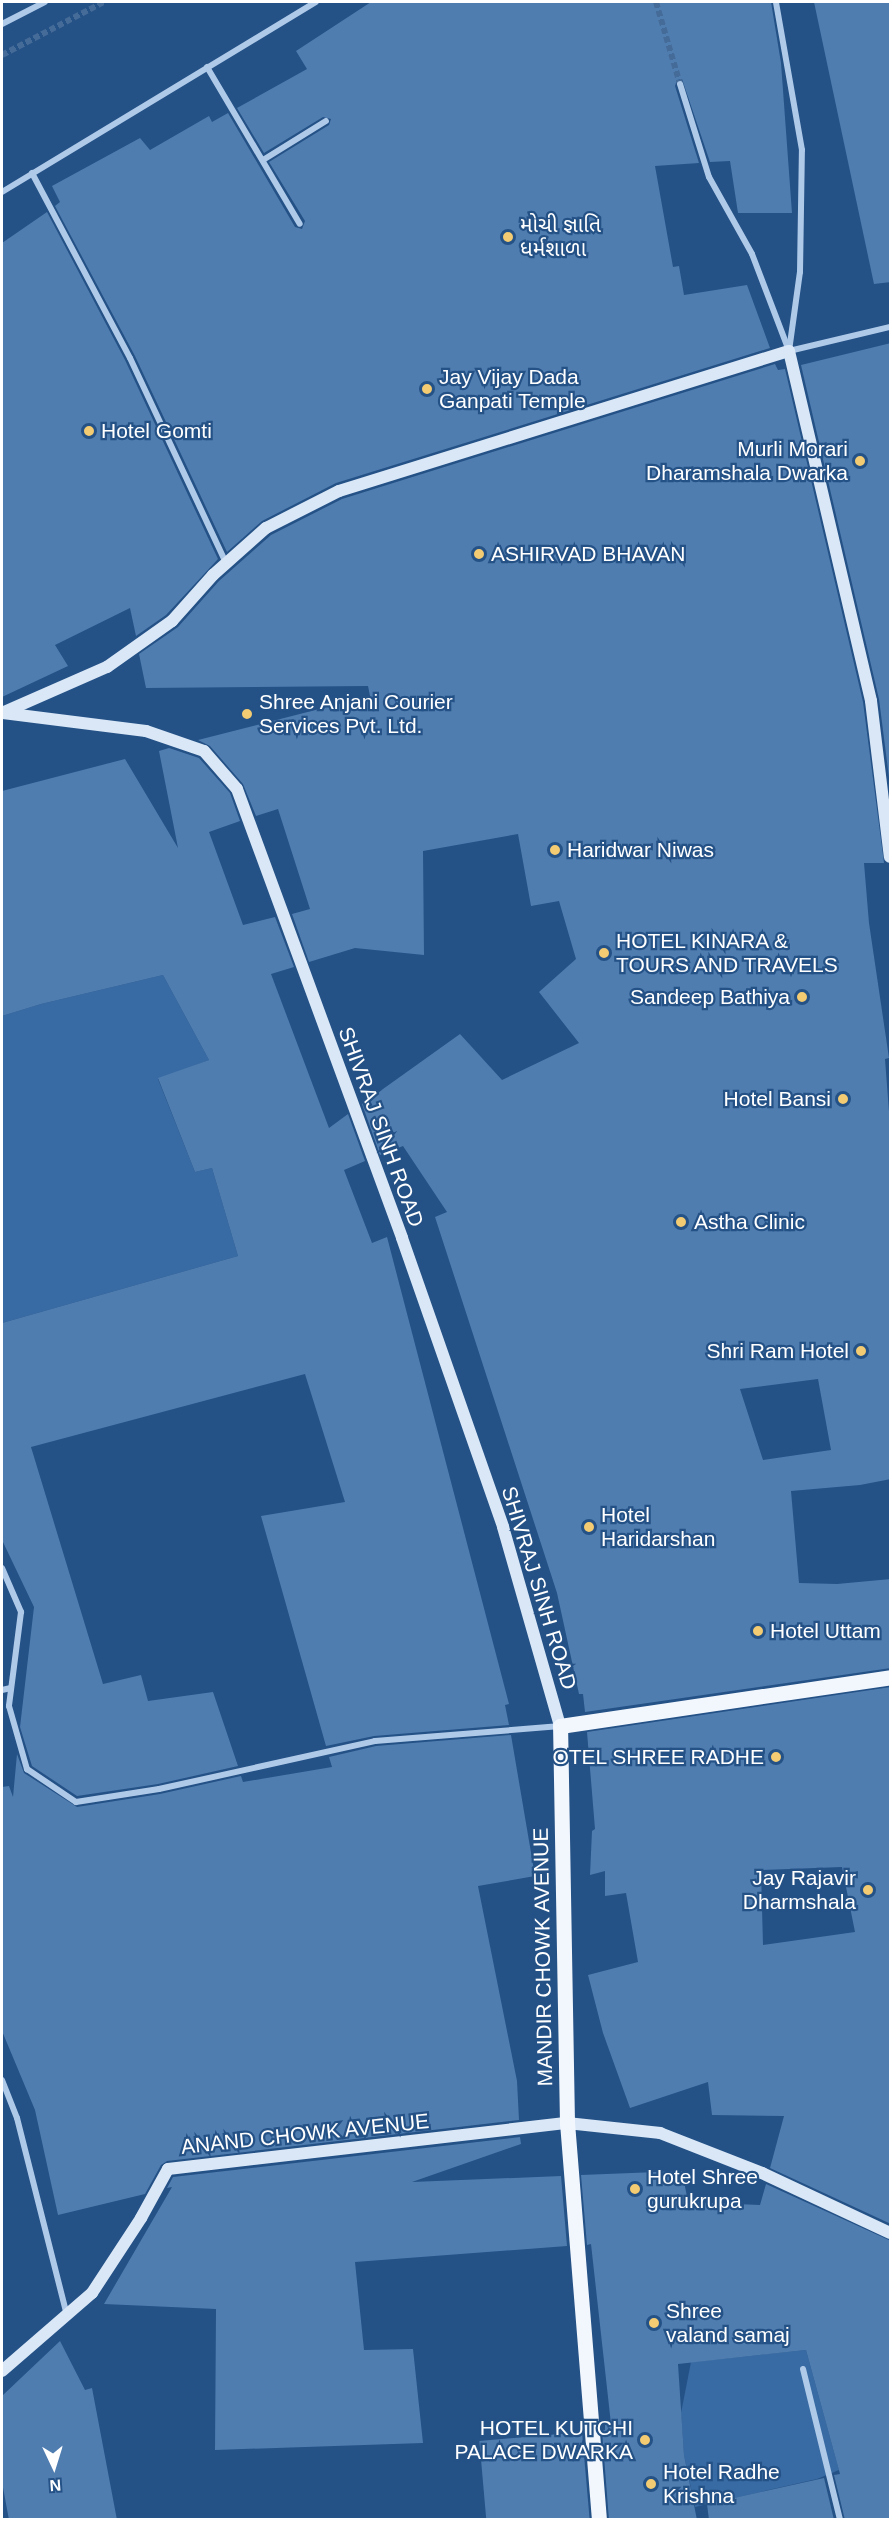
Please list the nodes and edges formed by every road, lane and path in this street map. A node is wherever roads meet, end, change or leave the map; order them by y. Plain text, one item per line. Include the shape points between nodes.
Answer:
1 (45, 2) edge
2 (316, 2) edge
3 (776, 2) edge
4 (2, 24) edge
5 (207, 67) junction
6 (680, 84) tunnel mouth
7 (326, 121) dead end
8 (263, 160) junction
9 (32, 173) junction
10 (2, 192) edge
11 (300, 224) dead end
12 (891, 327) edge
13 (789, 351) junction
14 (226, 564) junction
15 (2, 713) edge
16 (888, 824) edge
17 (891, 857) edge
18 (2, 1568) edge
19 (891, 1677) edge
20 (11, 1688) junction
21 (2, 1690) edge
22 (560, 1725) junction
23 (2, 2080) edge
24 (567, 2123) junction
25 (891, 2233) edge
26 (67, 2314) junction
27 (803, 2369) dead end
28 (2, 2371) edge
29 (599, 2520) edge
30 (840, 2520) edge

1 - 4 street
2 - 5 street
3 - 13 street via 802,150 800,272
5 - 8 street
5 - 9 street
6 - 13 street via 709,177 752,254
7 - 8 street
8 - 11 street
9 - 10 street
9 - 14 street via 130,358
12 - 13 street
13 - 14 main road via 339,491 266,528
13 - 16 main road via 871,701
14 - 15 main road via 172,621 107,667
15 - 22 main road, SHIVRAJ SINH ROAD via 146,730 204,752 237,789 503,1527
16 - 17 main road
18 - 20 street via 21,1612
19 - 22 main road
20 - 21 street
20 - 22 street via 9,1706 27,1769 76,1802 159,1789 375,1742
22 - 24 main road, MANDIR CHOWK AVENUE
23 - 26 street via 17,2118
24 - 25 main road via 660,2133 762,2173
24 - 26 main road, ANAND CHOWK AVENUE via 168,2169 92,2293
24 - 29 main road, MANDIR CHOWK AVENUE
26 - 28 main road, ANAND CHOWK AVENUE
27 - 30 street

